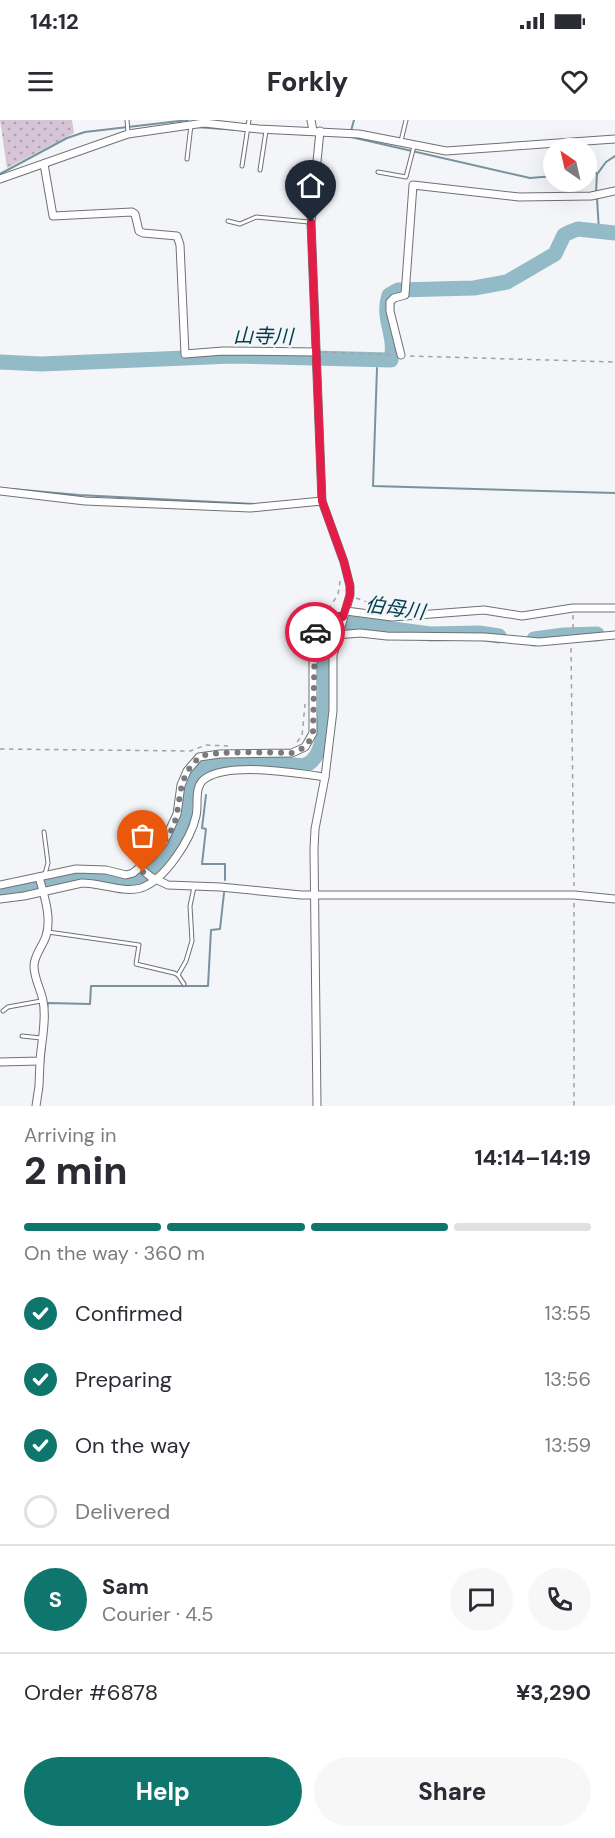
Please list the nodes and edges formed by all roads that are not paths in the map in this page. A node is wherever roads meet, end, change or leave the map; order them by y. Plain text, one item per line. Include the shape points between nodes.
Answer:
1 (127, 120) edge
2 (311, 120) edge
3 (406, 120) edge
4 (204, 121) edge
5 (191, 124) junction
6 (248, 124) edge
7 (266, 129) junction
8 (316, 131) junction
9 (128, 134) junction
10 (615, 139) edge
11 (401, 142) junction
12 (414, 145) junction
13 (187, 159) dead end
14 (44, 164) junction
15 (242, 166) dead end
16 (260, 170) dead end
17 (378, 172) dead end
18 (0, 179) edge
19 (315, 180) junction
20 (333, 183) dead end
21 (615, 191) edge
22 (228, 221) dead end
23 (311, 222) junction
24 (316, 352) junction
25 (401, 355) road end
26 (0, 491) edge
27 (322, 501) junction
28 (615, 608) edge
29 (344, 614) junction
30 (338, 635) junction
31 (615, 635) edge
32 (325, 777) junction
33 (44, 832) dead end
34 (142, 870) junction
35 (42, 876) junction
36 (153, 878) junction
37 (0, 885) edge
38 (194, 887) junction
39 (43, 891) junction
40 (316, 895) junction
41 (0, 899) edge
42 (615, 899) edge
43 (47, 932) junction
44 (178, 975) junction
45 (184, 984) dead end
46 (43, 1001) junction
47 (3, 1011) dead end
48 (22, 1036) dead end
49 (42, 1038) junction
50 (40, 1061) junction
51 (0, 1062) edge
52 (36, 1106) edge
53 (317, 1106) edge

1 - 9 lane
2 - 8 street
3 - 11 lane
4 - 5 street
4 - 6 street
5 - 9 street
5 - 13 lane
6 - 7 street
6 - 15 lane
7 - 8 street
7 - 16 lane
8 - 11 street
8 - 19 street
9 - 14 street
10 - 12 street via 446,151
11 - 12 street
12 - 17 lane via 406,177
14 - 18 street
14 - 24 street via 53,216 132,212 139,231 177,236 185,354
19 - 20 lane
19 - 23 street
21 - 25 street via 591,196 519,198 413,185 405,295 390,302
22 - 23 lane via 240,224 256,217
23 - 24 street
24 - 27 street
26 - 27 street via 85,501 250,508
27 - 29 street via 350,586
28 - 29 street via 573,608 522,616 484,610 392,618
29 - 30 street
29 - 34 street via 332,615 317,625 313,733 308,744 292,753 199,757 181,785 172,828
30 - 31 street via 485,637 539,642
30 - 32 street via 333,655 333,711
32 - 36 street via 252,770 208,777 198,788 196,816 184,843 168,867
32 - 40 street via 315,830
33 - 35 lane via 48,863
34 - 35 street via 126,875 76,869
34 - 36 street
35 - 37 street
35 - 39 street
36 - 38 street via 168,885
36 - 39 street via 134,889 82,883
38 - 40 street
38 - 44 lane via 190,906 192,941
39 - 41 street
39 - 43 street
40 - 42 street via 574,895
40 - 53 street
43 - 44 lane via 139,945 136,964
43 - 46 street via 34,965
44 - 45 lane
46 - 47 lane via 8,1006
46 - 49 street
48 - 49 lane
49 - 50 street
50 - 51 street
50 - 52 street

